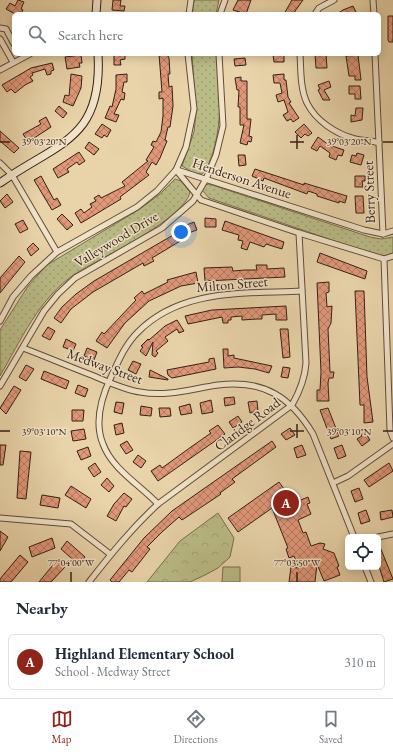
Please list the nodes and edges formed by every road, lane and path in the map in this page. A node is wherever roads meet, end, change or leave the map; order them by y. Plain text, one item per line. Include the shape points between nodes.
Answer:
1 (97, 0) edge
2 (191, 0) edge
3 (225, 0) edge
4 (334, 0) edge
5 (373, 0) edge
6 (96, 12) edge
7 (189, 12) edge
8 (221, 12) edge
9 (316, 12) edge
10 (374, 12) edge
11 (0, 28) edge
12 (0, 39) edge
13 (12, 40) edge
14 (20, 56) edge
15 (98, 56) edge
16 (188, 56) edge
17 (219, 56) edge
18 (300, 56) edge
19 (375, 56) edge
20 (13, 62) junction
21 (0, 70) edge
22 (379, 143) junction
23 (0, 163) edge
24 (176, 170) junction
25 (12, 175) junction
26 (206, 178) junction
27 (0, 183) edge
28 (196, 195) junction
29 (393, 231) edge
30 (299, 233) junction
31 (383, 234) junction
32 (57, 252) junction
33 (393, 256) edge
34 (384, 259) junction
35 (302, 291) junction
36 (0, 320) edge
37 (23, 348) junction
38 (108, 382) junction
39 (0, 386) edge
40 (292, 405) junction
41 (393, 438) edge
42 (393, 444) edge
43 (333, 483) junction
44 (158, 504) junction
45 (0, 518) edge
46 (353, 534) edge
47 (393, 534) edge
48 (381, 536) edge
49 (110, 554) junction
50 (366, 570) edge
51 (89, 582) edge
52 (371, 582) edge

1 - 6 street
2 - 7 street
3 - 8 street
4 - 9 street
5 - 10 street
11 - 13 street via 6,28
12 - 20 street
14 - 20 street
15 - 25 street via 95,100 84,124 63,144
16 - 24 street, Valleywood Drive via 194,109 186,147
17 - 26 street, Valleywood Drive via 223,126 216,155
18 - 22 street via 307,103 323,124 354,139
19 - 22 street, Berry Street
20 - 21 street
22 - 31 street, Berry Street
23 - 25 street
24 - 26 street, Henderson Avenue
24 - 28 street, Henderson Avenue
24 - 32 street, Valleywood Drive via 157,191 137,207
25 - 27 street
25 - 32 street
26 - 28 street, Valleywood Drive
26 - 31 street, Henderson Avenue
28 - 30 street, Henderson Avenue via 201,200
28 - 37 street, Valleywood Drive via 193,201 162,228 75,278 44,312
29 - 31 street, Henderson Avenue
30 - 34 street, Henderson Avenue
30 - 35 street, Claridge Road
32 - 36 street, Valleywood Drive via 13,297
33 - 34 street
34 - 41 street via 390,430
35 - 38 street, Milton Street via 207,297 183,302 156,316 136,333
35 - 40 street, Claridge Road via 305,374
37 - 38 street, Medway Street
37 - 39 street, Valleywood Drive
38 - 40 street, Medway Street via 139,392 164,394 218,385 258,386
38 - 44 street, Milton Street via 102,398 99,419 103,445 118,467
40 - 43 street, Medway Street via 313,434
40 - 44 street, Claridge Road
42 - 43 street via 348,476
43 - 46 street, Medway Street
44 - 49 street, Claridge Road
45 - 49 street via 71,524
47 - 48 street
49 - 51 street, Claridge Road
50 - 52 street

